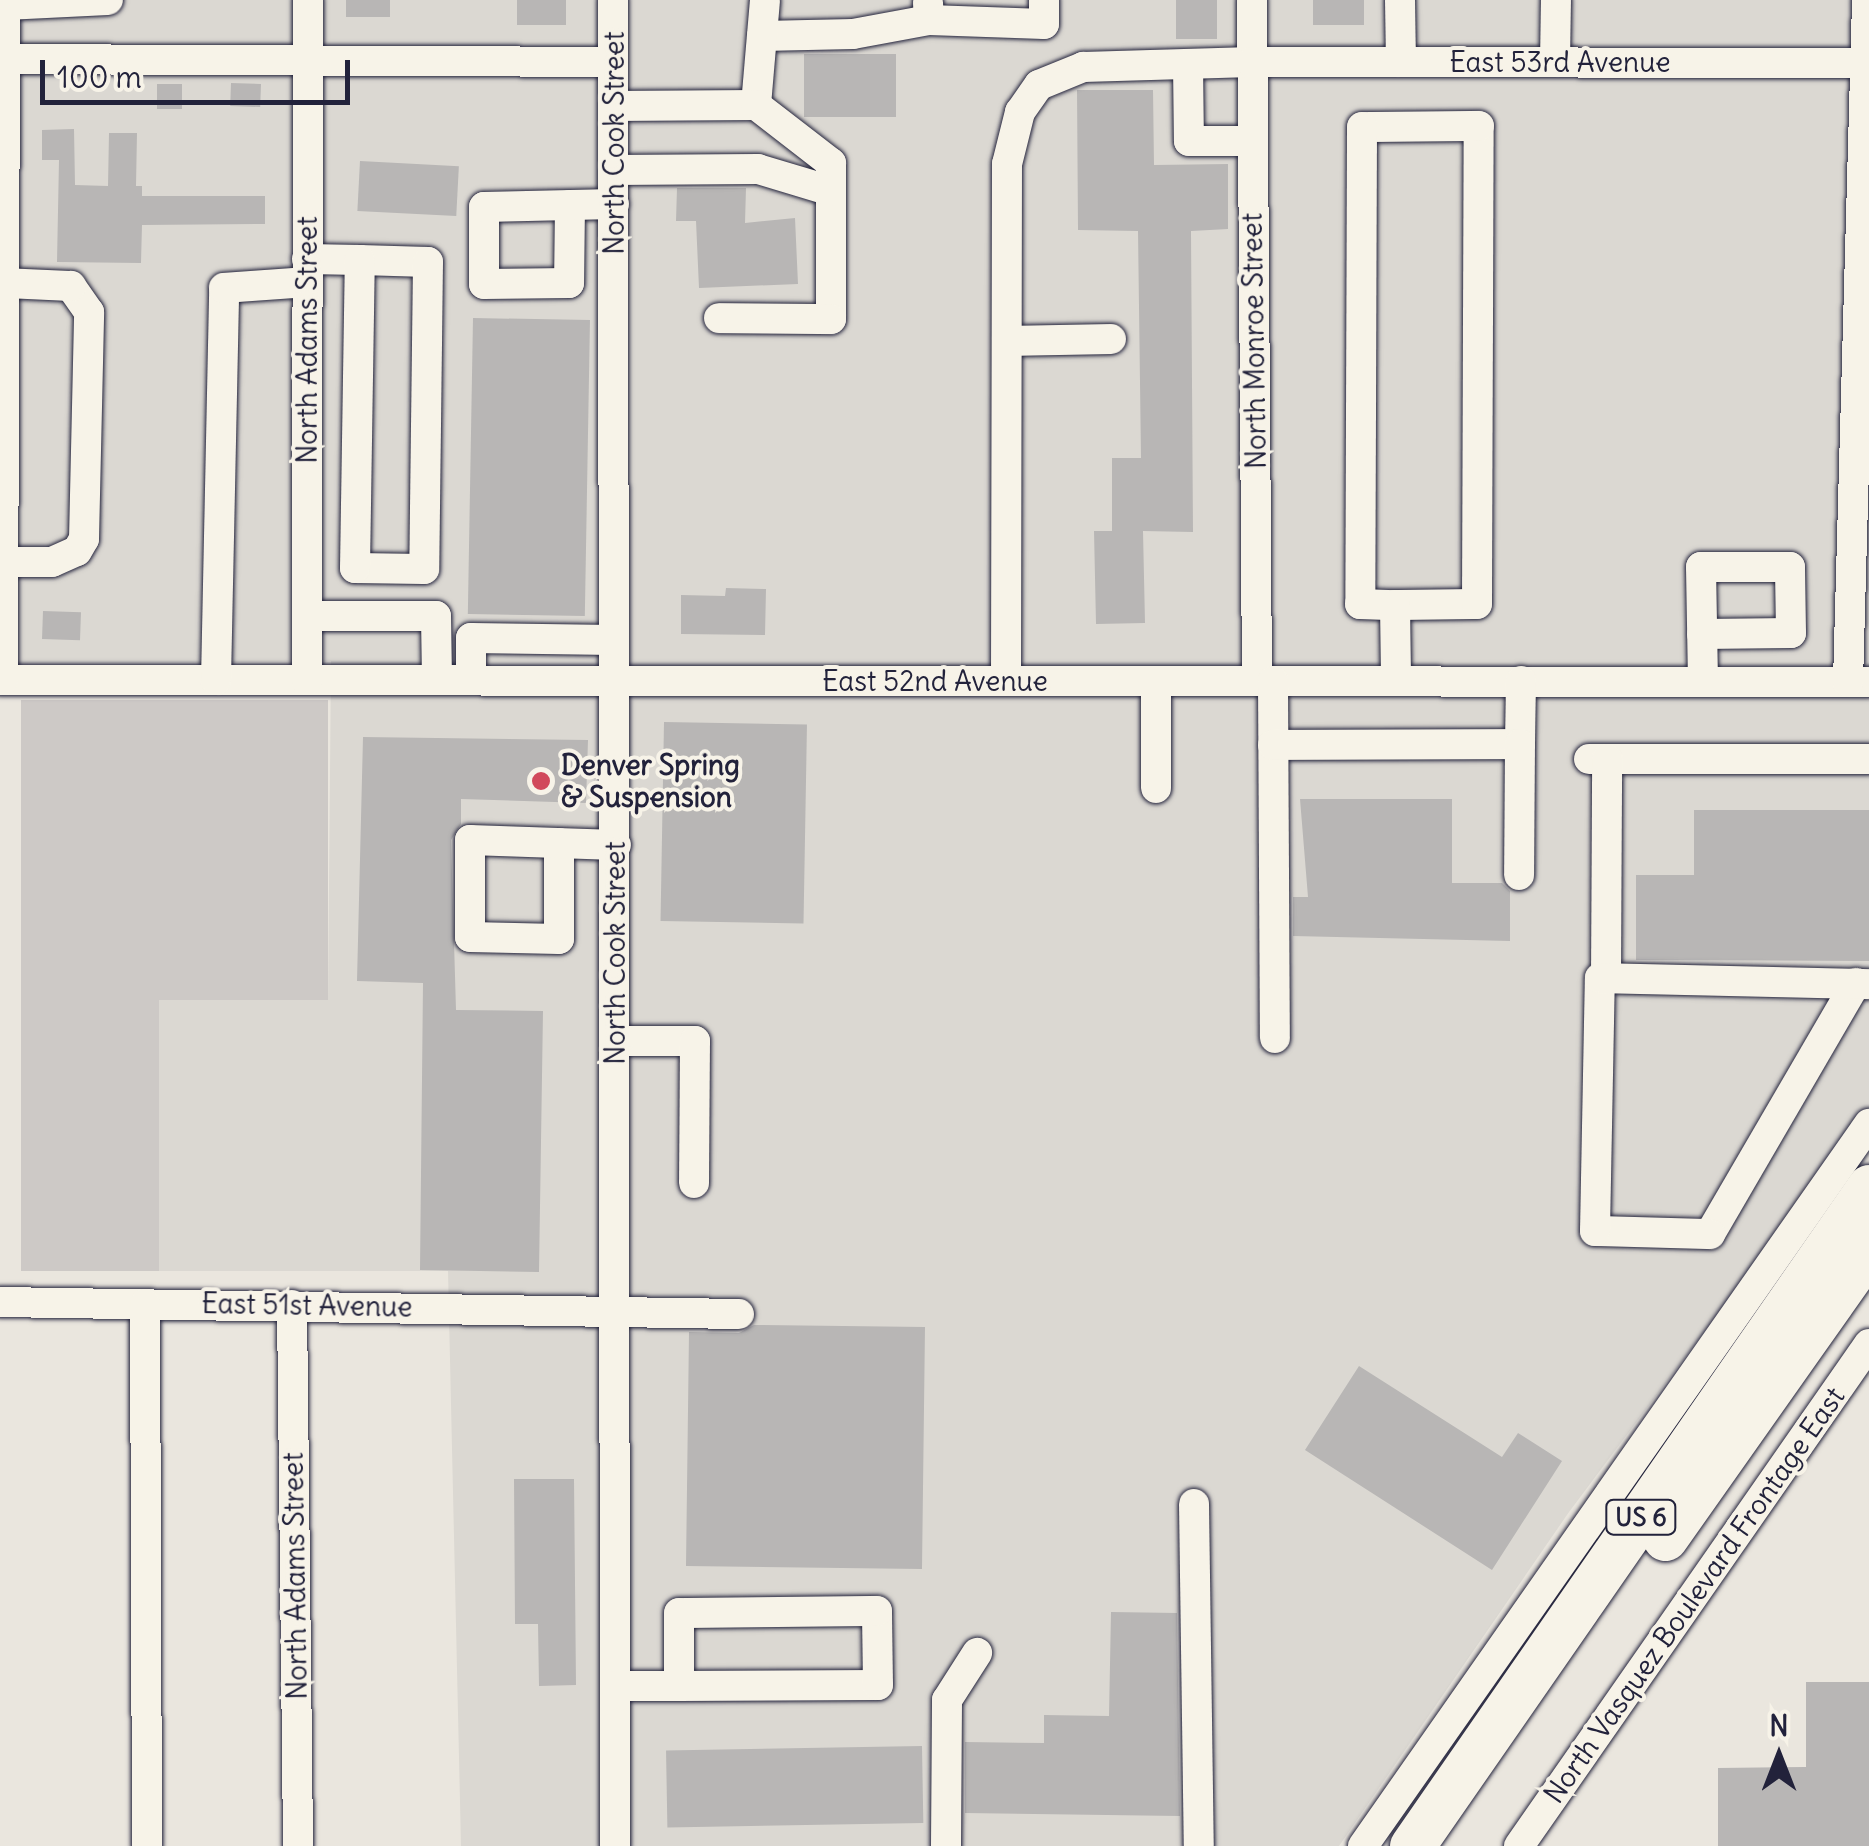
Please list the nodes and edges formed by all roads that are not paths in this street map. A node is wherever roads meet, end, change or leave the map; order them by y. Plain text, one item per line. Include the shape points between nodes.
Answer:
1 (108, 0) edge
2 (308, 0) edge
3 (614, 0) edge
4 (765, 0) edge
5 (1044, 0) edge
6 (1252, 0) edge
7 (1400, 0) edge
8 (1556, 0) edge
9 (1867, 0) edge
10 (60, 1) edge
11 (5, 2) edge
12 (928, 10) edge
13 (762, 36) junction
14 (8, 58) junction
15 (307, 60) junction
16 (614, 62) junction
17 (1252, 62) junction
18 (1400, 62) junction
19 (1555, 62) junction
20 (1868, 63) edge
21 (1188, 64) junction
22 (756, 105) junction
23 (614, 106) junction
24 (1252, 141) junction
25 (614, 170) junction
26 (831, 191) junction
27 (614, 204) junction
28 (570, 205) dead end
29 (360, 260) junction
30 (307, 271) junction
31 (6, 283) junction
32 (720, 318) dead end
33 (1111, 339) dead end
34 (1007, 341) junction
35 (4, 562) junction
36 (1395, 605) junction
37 (307, 616) junction
38 (1702, 634) dead end
39 (614, 640) junction
40 (2, 680) edge
41 (216, 680) junction
42 (307, 680) junction
43 (436, 680) junction
44 (471, 680) junction
45 (614, 680) junction
46 (1006, 681) junction
47 (1156, 681) junction
48 (1265, 681) junction
49 (1396, 682) junction
50 (1521, 682) junction
51 (1703, 682) junction
52 (1858, 682) edge
53 (1520, 744) junction
54 (1273, 745) junction
55 (1869, 758) edge
56 (1156, 788) dead end
57 (559, 843) dead end
58 (616, 845) junction
59 (1519, 875) dead end
60 (1606, 979) junction
61 (1862, 984) edge
62 (1275, 1038) dead end
63 (614, 1041) junction
64 (1869, 1124) edge
65 (694, 1182) dead end
66 (1869, 1187) edge
67 (1869, 1249) edge
68 (0, 1302) edge
69 (145, 1304) junction
70 (292, 1305) junction
71 (614, 1308) junction
72 (739, 1314) dead end
73 (1869, 1344) edge
74 (1194, 1504) dead end
75 (978, 1652) dead end
76 (615, 1686) junction
77 (678, 1686) junction
78 (147, 1846) edge
79 (298, 1846) edge
80 (615, 1846) edge
81 (946, 1846) edge
82 (1199, 1846) edge
83 (1363, 1846) edge
84 (1412, 1846) edge
85 (1448, 1846) edge
86 (1518, 1846) edge

1 - 10 street
2 - 15 street, North Adams Street
3 - 16 street, North Cook Street
4 - 13 street
5 - 12 street via 1044,24
6 - 17 street, North Monroe Street
7 - 18 street
8 - 19 street
9 - 20 street
10 - 11 street
11 - 14 street
12 - 13 street via 853,34
13 - 22 street
14 - 15 street
14 - 31 street
15 - 16 street
15 - 30 street, North Adams Street
16 - 23 street, North Cook Street
17 - 18 street, East 53rd Avenue
17 - 21 street, East 53rd Avenue
17 - 24 street, North Monroe Street
18 - 19 street, East 53rd Avenue
19 - 20 street, East 53rd Avenue
20 - 52 street
21 - 24 street via 1189,141
21 - 34 street, East 53rd Avenue via 1083,68 1039,85 1020,112 1007,164
22 - 23 street
22 - 26 street via 831,163
23 - 25 street, North Cook Street
24 - 48 street, North Monroe Street
25 - 26 street via 758,170
25 - 27 street, North Cook Street
26 - 32 street via 831,318
27 - 28 street
27 - 39 street, North Cook Street
29 - 29 street via 428,262 424,569 355,568
29 - 30 street
30 - 37 street, North Adams Street
30 - 41 street via 224,288
31 - 35 street
31 - 35 street via 71,286 88,312 84,538 76,551 52,562
33 - 34 street
34 - 46 street, East 53rd Avenue
35 - 40 street
36 - 36 street via 1360,604 1362,127 1479,126 1477,604
36 - 49 street
37 - 42 street, North Adams Street
37 - 43 street via 436,616
38 - 51 street
39 - 44 street via 471,638
39 - 45 street, North Cook Street
40 - 41 street, East 52nd Avenue
41 - 42 street, East 52nd Avenue
42 - 43 street, East 52nd Avenue
43 - 44 street, East 52nd Avenue
44 - 45 street, East 52nd Avenue
45 - 46 street, East 52nd Avenue
45 - 58 street, North Cook Street
46 - 47 street, East 52nd Avenue
47 - 48 street, East 52nd Avenue
47 - 56 street
48 - 49 street, East 52nd Avenue
48 - 54 street, North Monroe Street
49 - 50 street, East 52nd Avenue
50 - 51 street, East 52nd Avenue
50 - 53 street
51 - 52 street, East 52nd Avenue
53 - 54 street
53 - 59 street
54 - 62 street, North Monroe Street
55 - 60 street via 1598,758
57 - 58 street
58 - 63 street, North Cook Street
60 - 61 street
60 - 61 street via 1600,978 1595,1232 1710,1234
63 - 65 street via 695,1041
63 - 71 street, North Cook Street
64 - 83 street
66 - 84 highway, US 6
67 - 85 highway, US 6
68 - 69 street, East 51st Avenue
69 - 70 street, East 51st Avenue
69 - 78 street
70 - 71 street, East 51st Avenue
70 - 79 street, North Adams Street
71 - 72 street, East 51st Avenue
71 - 76 street, North Cook Street
73 - 86 street, North Vasquez Boulevard Frontage East
74 - 82 street
75 - 81 street via 947,1700
76 - 77 street
76 - 80 street, North Cook Street
77 - 77 street via 878,1685 877,1610 679,1612

